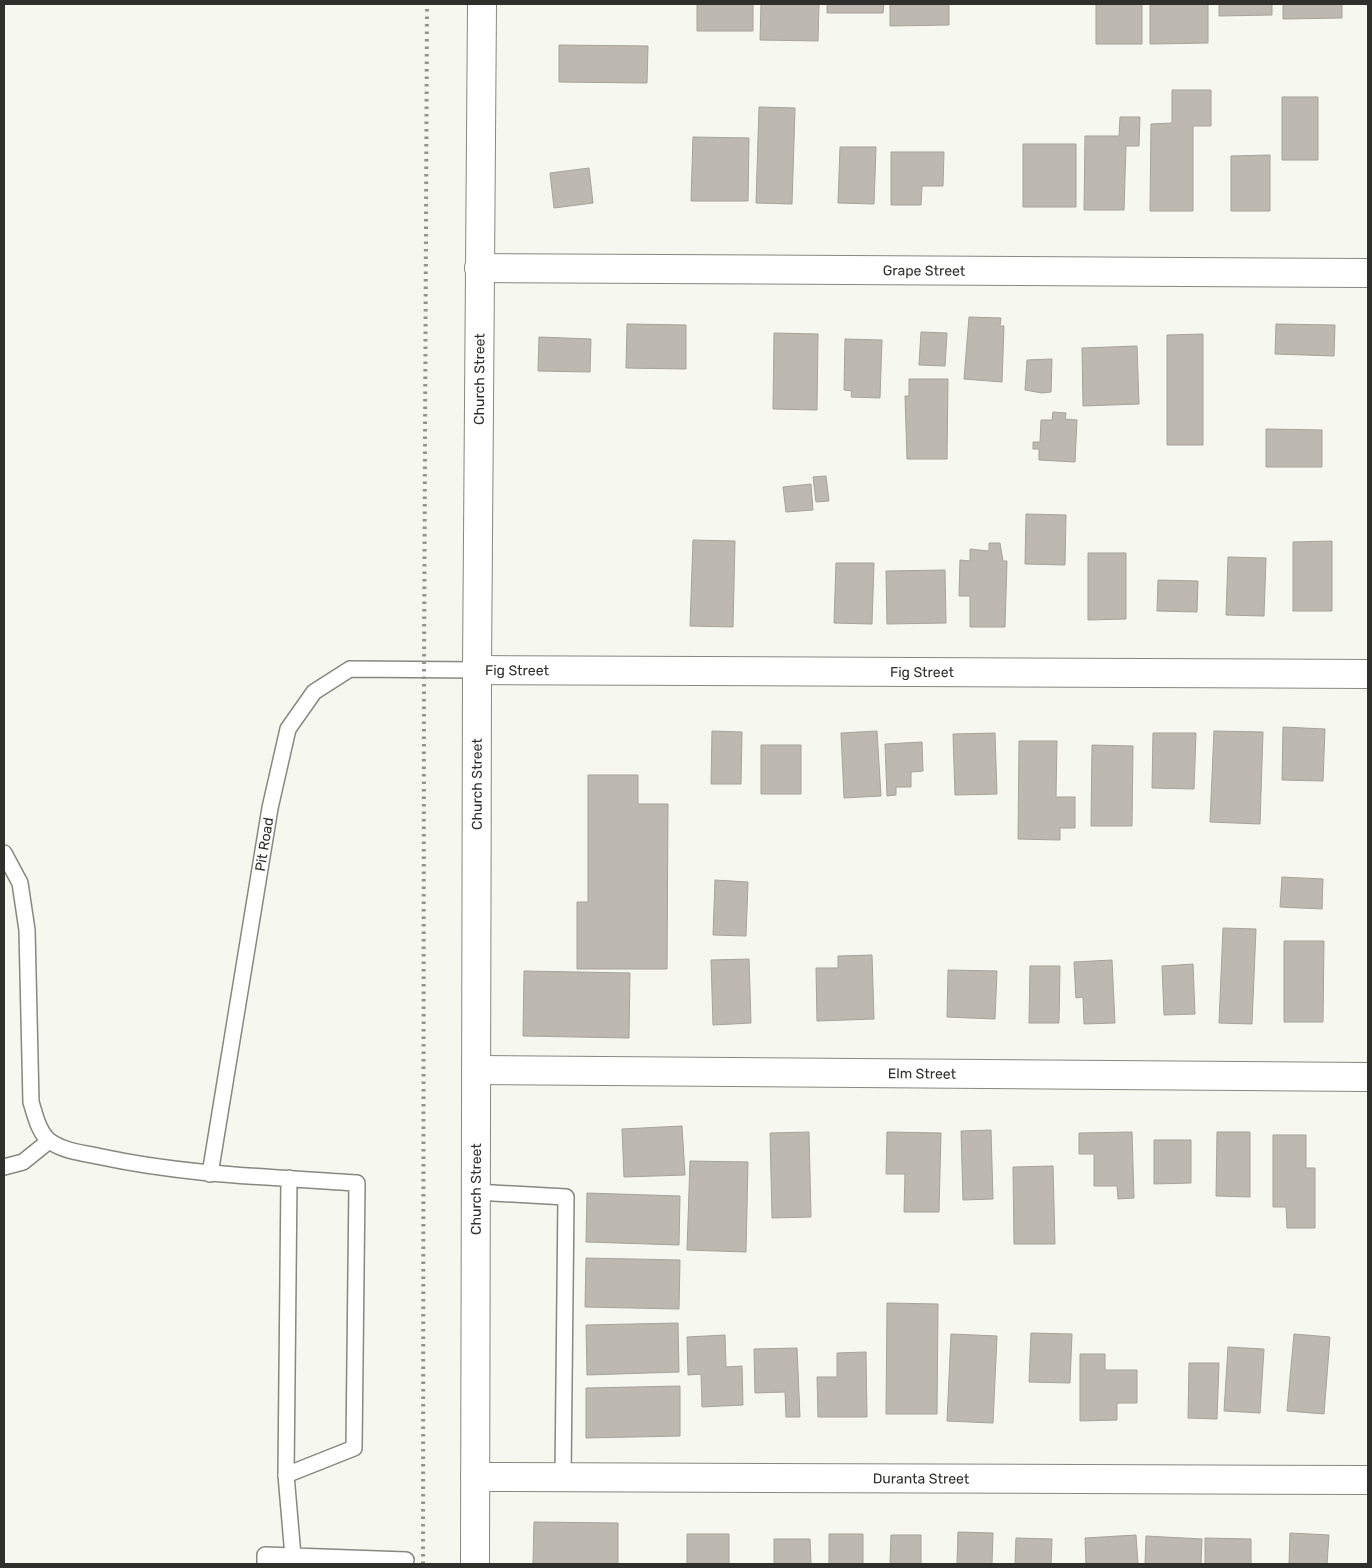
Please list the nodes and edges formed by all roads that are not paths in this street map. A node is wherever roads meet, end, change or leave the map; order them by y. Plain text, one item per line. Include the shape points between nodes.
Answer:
1 (482, 4) edge
2 (479, 268) junction
3 (1368, 273) edge
4 (477, 670) junction
5 (1368, 674) edge
6 (4, 853) edge
7 (476, 1070) junction
8 (1368, 1077) edge
9 (49, 1141) junction
10 (4, 1167) edge
11 (210, 1174) junction
12 (289, 1178) junction
13 (476, 1192) junction
14 (286, 1475) junction
15 (475, 1477) junction
16 (563, 1477) junction
17 (1368, 1480) edge
18 (293, 1556) junction
19 (406, 1560) dead end
20 (265, 1564) edge
21 (475, 1564) edge

1 - 2 street, Church Street
2 - 3 street, Grape Street
2 - 4 street, Church Street
4 - 5 street, Fig Street
4 - 7 street, Church Street
4 - 11 lane, Pit Road via 350,669 314,692 288,729 270,808
6 - 9 lane via 20,883 27,930 31,1102 37,1122
7 - 8 street, Elm Street
7 - 13 street, Church Street
9 - 10 lane via 23,1162
9 - 11 lane via 65,1150
11 - 12 lane
12 - 14 lane
12 - 14 lane via 356,1183 354,1448
13 - 15 street, Church Street
13 - 16 lane via 566,1197
14 - 18 lane
15 - 16 street, Duranta Street
15 - 21 street, Church Street
16 - 17 street, Duranta Street
18 - 19 lane
18 - 20 lane via 265,1554

